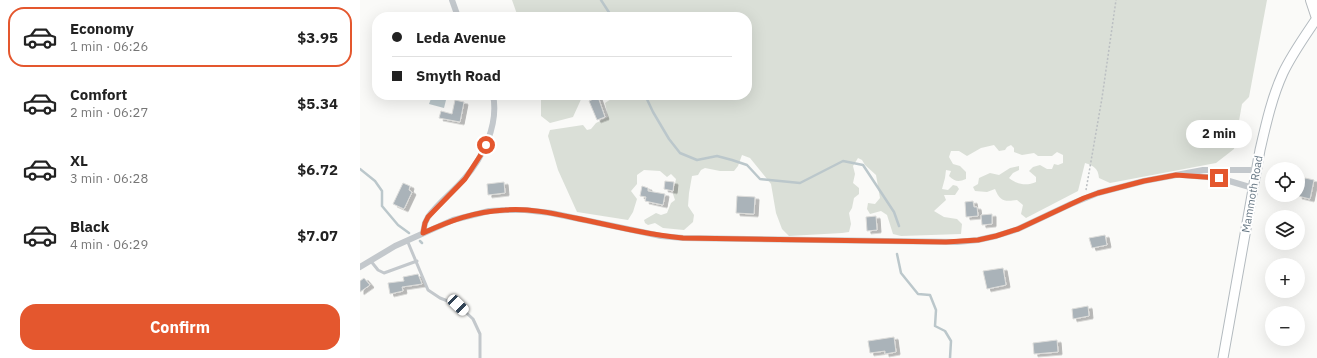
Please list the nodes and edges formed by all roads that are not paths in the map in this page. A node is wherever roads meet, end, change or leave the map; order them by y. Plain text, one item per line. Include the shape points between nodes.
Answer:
1 (452, 0) edge
2 (1312, 0) edge
3 (456, 12) edge
4 (1317, 15) edge
5 (1317, 18) edge
6 (494, 100) edge
7 (1256, 170) junction
8 (1176, 175) junction
9 (1253, 188) junction
10 (423, 233) junction
11 (407, 240) junction
12 (370, 260) junction
13 (416, 262) junction
14 (360, 267) edge
15 (480, 358) edge
16 (1223, 358) edge

1 - 3 street
2 - 4 highway
5 - 7 main road, Mammoth Road via 1283,73 1267,120
6 - 10 street via 495,114 486,145 465,179 428,217
7 - 8 street via 1203,170
7 - 9 main road, Mammoth Road
8 - 9 street via 1219,178
8 - 10 street via 1127,185 1084,198 1012,231 957,242 683,238 525,210 471,215
9 - 16 main road, Mammoth Road
10 - 11 street
11 - 12 street
11 - 13 lane
12 - 13 lane via 384,273
12 - 14 street
13 - 15 lane via 428,290 458,305 473,319 480,334

